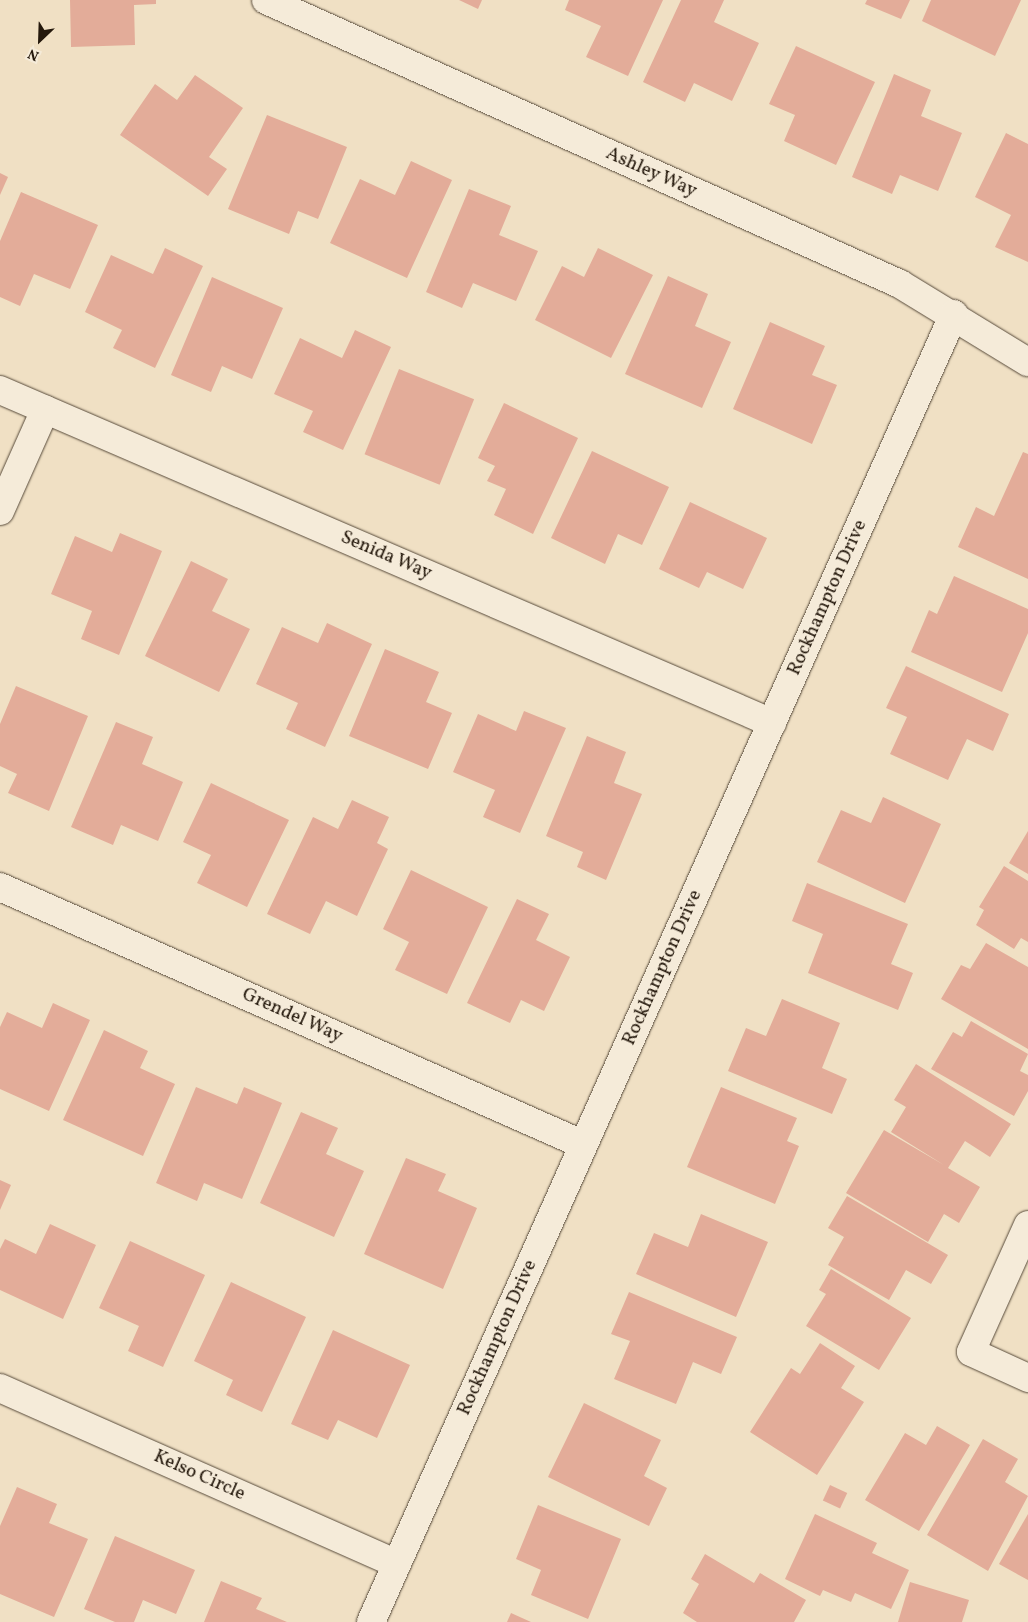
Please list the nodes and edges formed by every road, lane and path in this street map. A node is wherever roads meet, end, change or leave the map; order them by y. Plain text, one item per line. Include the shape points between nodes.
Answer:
1 (266, 0) edge
2 (954, 314) junction
3 (1028, 362) edge
4 (0, 390) edge
5 (45, 410) junction
6 (0, 511) edge
7 (772, 723) junction
8 (0, 887) edge
9 (584, 1144) junction
10 (1028, 1226) edge
11 (1028, 1378) edge
12 (0, 1388) edge
13 (397, 1564) junction
14 (371, 1622) edge

1 - 2 street, Ashley Way via 900,284
2 - 3 street, Ashley Way
2 - 7 street, Rockhampton Drive
4 - 5 street, Senida Way
5 - 6 street
5 - 7 street, Senida Way
7 - 9 street, Rockhampton Drive
8 - 9 street, Grendel Way
9 - 13 street, Rockhampton Drive
10 - 11 street via 971,1352
12 - 13 street, Kelso Circle
13 - 14 street, Rockhampton Drive

